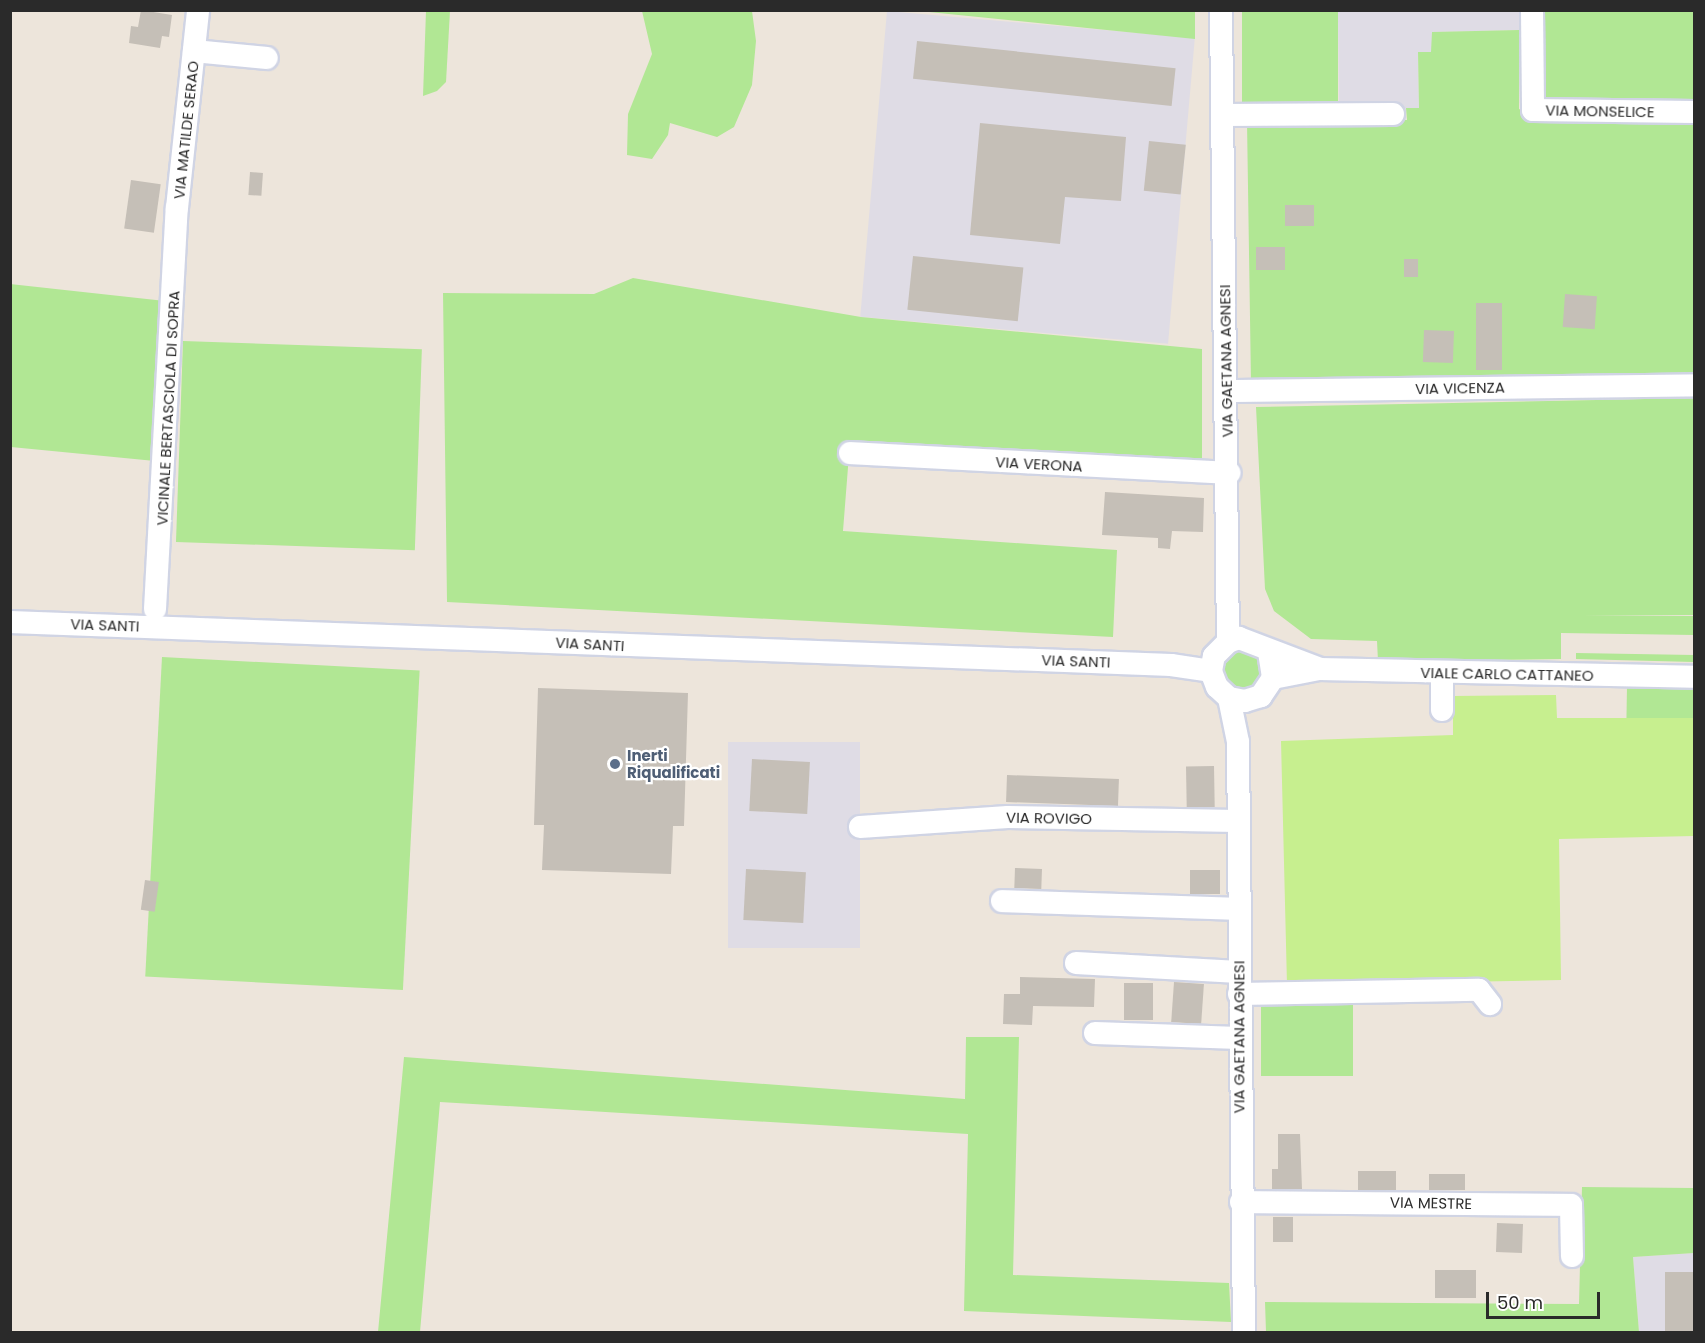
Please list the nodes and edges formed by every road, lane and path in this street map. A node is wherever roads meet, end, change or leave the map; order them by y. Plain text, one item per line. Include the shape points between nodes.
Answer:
1 (198, 10) edge
2 (1221, 10) edge
3 (1532, 10) edge
4 (194, 51) junction
5 (267, 58) dead end
6 (1695, 112) edge
7 (1393, 114) dead end
8 (1222, 115) junction
9 (177, 208) joint
10 (1695, 385) edge
11 (1226, 391) junction
12 (850, 453) dead end
13 (1229, 473) junction
14 (1231, 607) junction
15 (155, 609) dead end
16 (10, 622) edge
17 (1251, 639) junction
18 (1269, 652) junction
19 (1218, 656) junction
20 (1319, 669) junction
21 (1442, 673) junction
22 (1695, 677) edge
23 (1267, 687) junction
24 (1229, 698) junction
25 (1443, 710) dead end
26 (1238, 742) junction
27 (1237, 821) junction
28 (860, 827) dead end
29 (1002, 901) dead end
30 (1238, 909) junction
31 (1076, 963) dead end
32 (1239, 983) junction
33 (1490, 1004) dead end
34 (1095, 1033) dead end
35 (1239, 1038) junction
36 (1241, 1202) junction
37 (1572, 1256) dead end
38 (1244, 1332) edge

1 - 4 street, VIA MATILDE SERAO
2 - 8 street, VIA GAETANA AGNESI
3 - 6 street, VIA MONSELICE via 1533,110
4 - 5 street, VIA MATILDE SERAO
4 - 9 street, VIA MATILDE SERAO
7 - 8 street
8 - 11 street, VIA GAETANA AGNESI
9 - 15 street, VICINALE BERTASCIOLA DI SOPRA
10 - 11 street, VIA VICENZA
11 - 13 street, VIA GAETANA AGNESI
12 - 13 street, VIA VERONA
13 - 14 street, VIA GAETANA AGNESI
14 - 17 street
14 - 19 street, VIA GAETANA AGNESI
16 - 19 street, VIA SANTI via 1170,665
17 - 18 street
17 - 19 street
18 - 20 street, VIALE CARLO CATTANEO
18 - 23 street
19 - 24 street via 1217,687
20 - 21 street, VIALE CARLO CATTANEO
20 - 23 street, VIALE CARLO CATTANEO
21 - 22 street, VIALE CARLO CATTANEO
21 - 25 street
23 - 24 street via 1245,701
23 - 26 street, VIA GAETANA AGNESI
24 - 26 street, VIA GAETANA AGNESI
26 - 27 street, VIA GAETANA AGNESI
27 - 28 street, VIA ROVIGO via 1008,817
27 - 30 street, VIA GAETANA AGNESI
29 - 30 street
30 - 32 street, VIA GAETANA AGNESI
31 - 32 street
32 - 33 street via 1479,990
32 - 35 street, VIA GAETANA AGNESI
34 - 35 street
35 - 36 street, VIA GAETANA AGNESI
36 - 37 street, VIA MESTRE via 1571,1205
36 - 38 street, VIA GAETANA AGNESI

